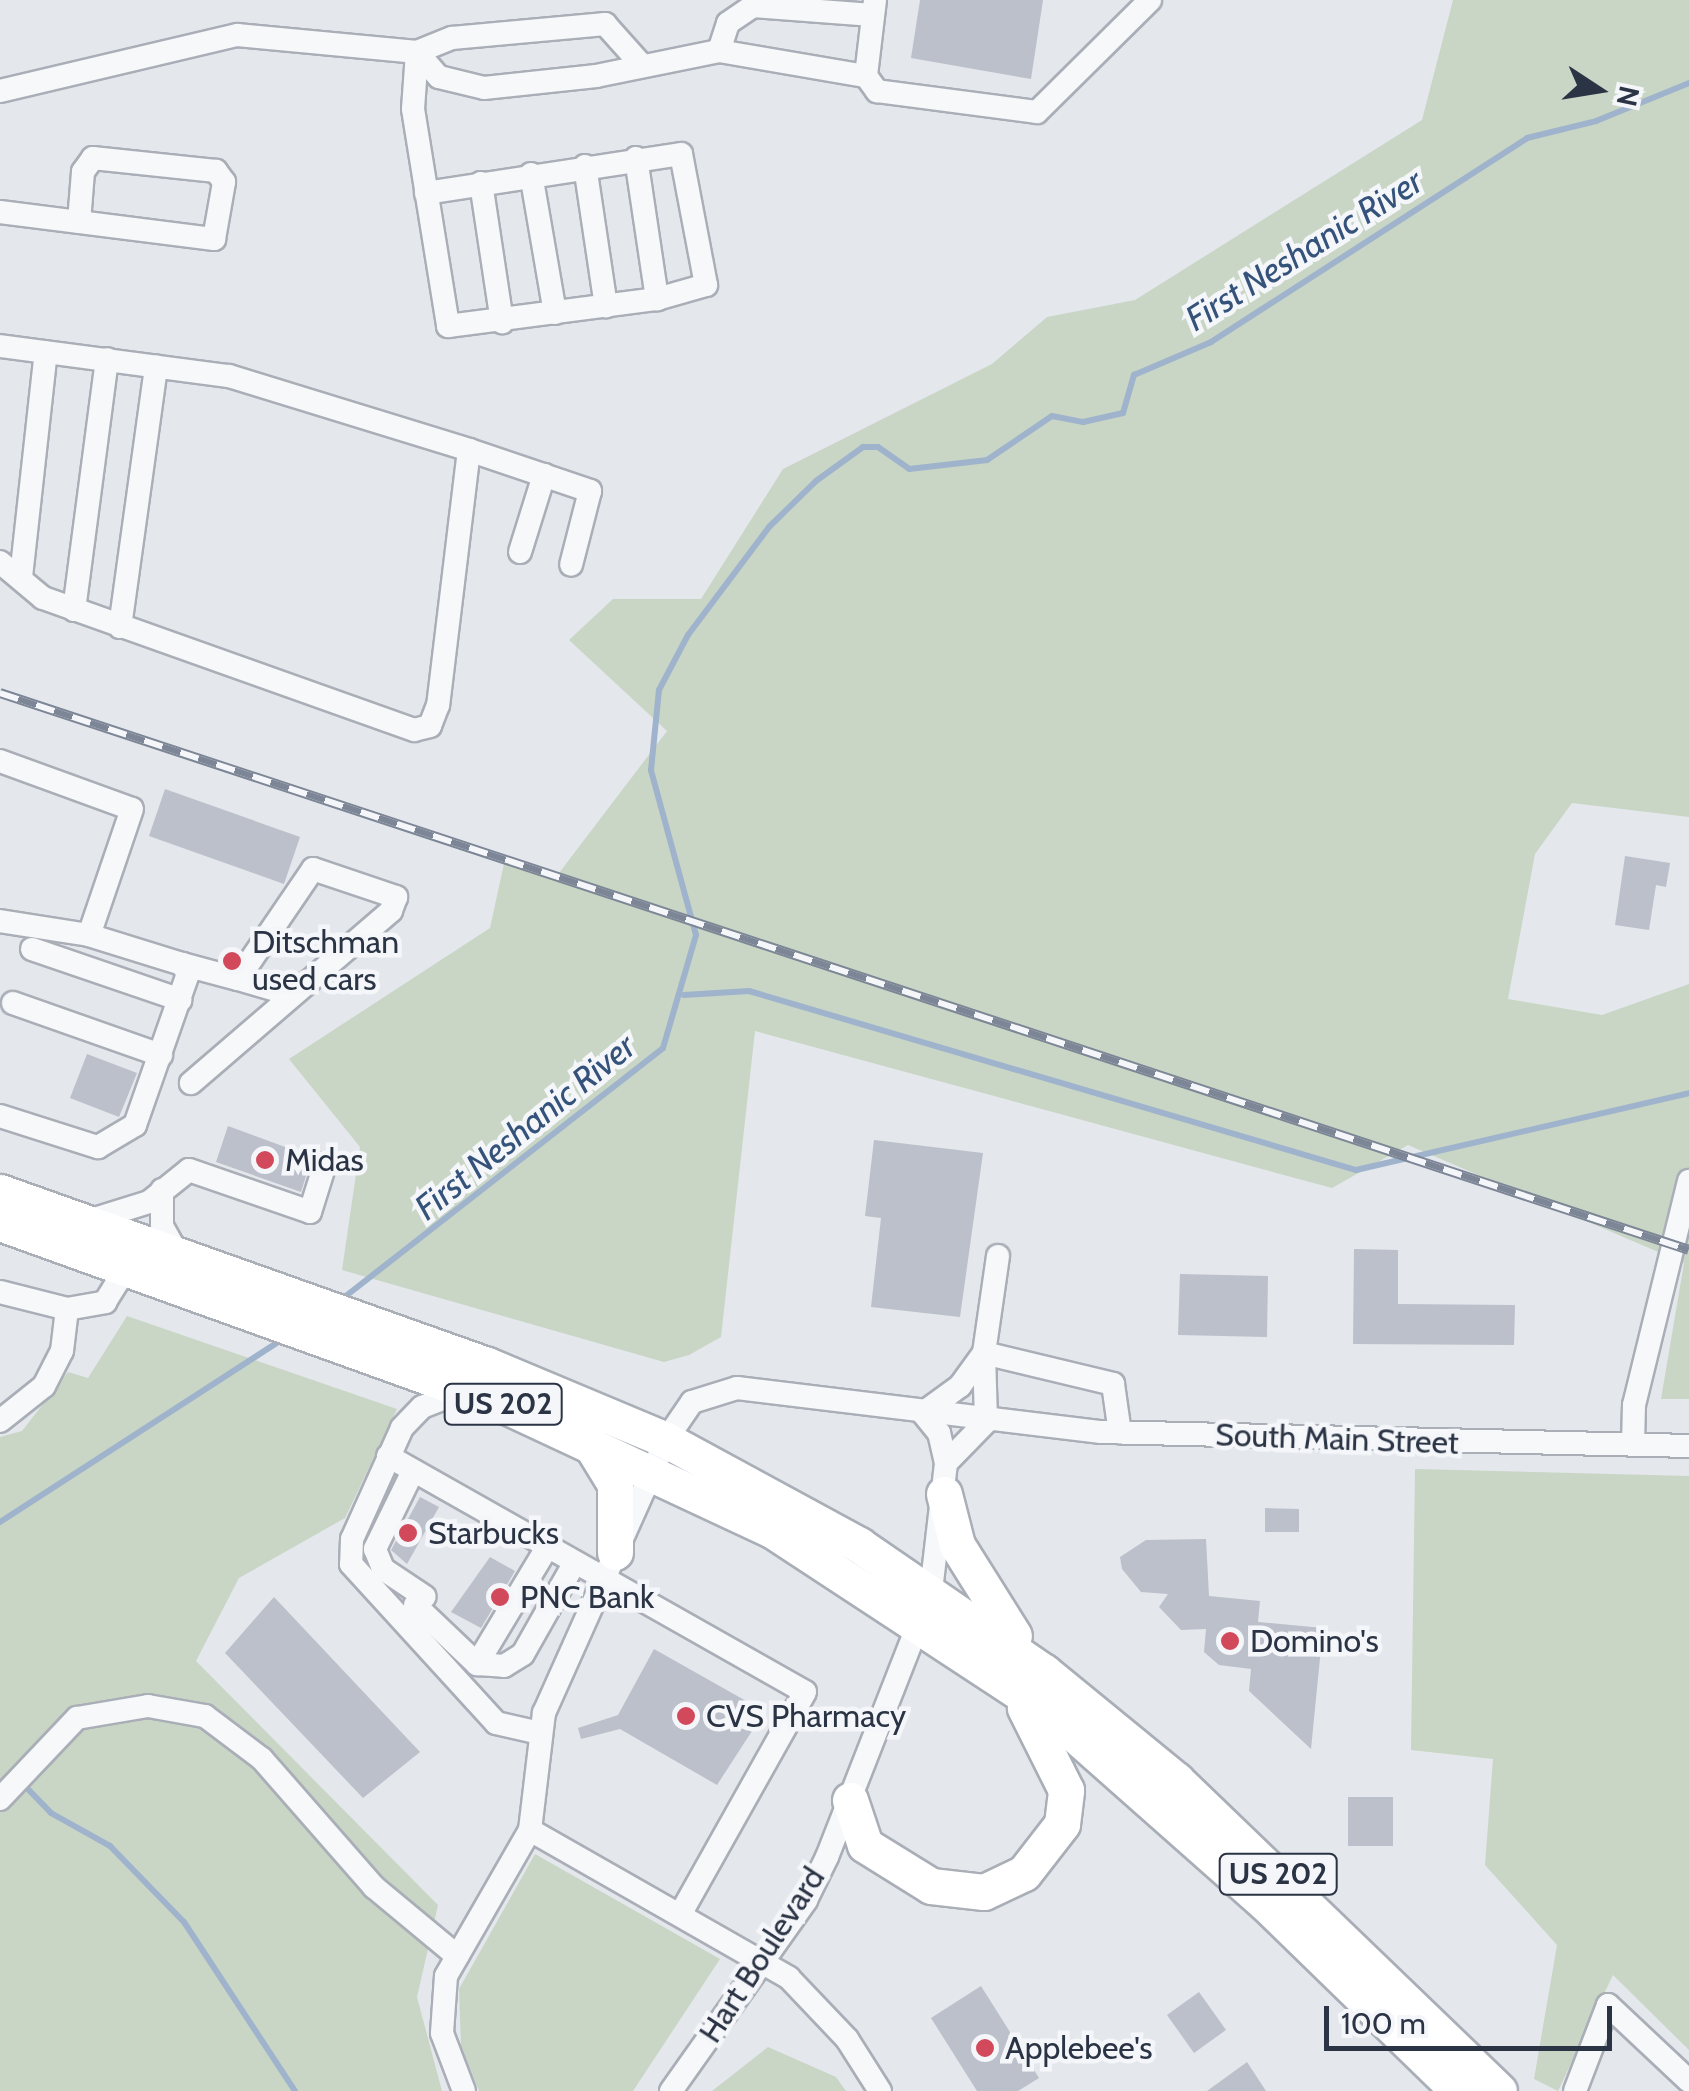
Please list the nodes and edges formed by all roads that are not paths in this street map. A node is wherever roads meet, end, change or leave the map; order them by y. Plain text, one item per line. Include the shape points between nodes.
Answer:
1 (1150, 0) edge
2 (874, 7) edge
3 (719, 51) junction
4 (416, 52) junction
5 (640, 62) junction
6 (866, 76) junction
7 (0, 91) edge
8 (636, 158) junction
9 (585, 166) junction
10 (531, 174) junction
11 (481, 183) junction
12 (426, 193) junction
13 (0, 212) edge
14 (79, 222) junction
15 (657, 299) junction
16 (606, 306) junction
17 (555, 314) junction
18 (502, 322) junction
19 (0, 346) edge
20 (46, 352) junction
21 (106, 360) junction
22 (156, 366) junction
23 (469, 450) junction
24 (544, 475) junction
25 (520, 552) dead end
26 (0, 562) edge
27 (571, 565) dead end
28 (21, 577) junction
29 (74, 610) junction
30 (120, 628) junction
31 (0, 761) edge
32 (0, 921) edge
33 (89, 935) junction
34 (32, 949) dead end
35 (182, 964) junction
36 (238, 980) junction
37 (294, 995) junction
38 (182, 1000) junction
39 (13, 1003) dead end
40 (161, 1055) junction
41 (190, 1083) dead end
42 (0, 1116) edge
43 (325, 1164) dead end
44 (1689, 1182) edge
45 (162, 1190) junction
46 (0, 1192) edge
47 (85, 1222) junction
48 (0, 1223) edge
49 (177, 1253) junction
50 (998, 1256) dead end
51 (126, 1268) junction
52 (0, 1292) edge
53 (274, 1305) junction
54 (67, 1309) junction
55 (359, 1335) junction
56 (984, 1353) junction
57 (465, 1390) junction
58 (922, 1413) junction
59 (0, 1421) edge
60 (986, 1422) junction
61 (1120, 1433) junction
62 (587, 1439) junction
63 (1633, 1445) junction
64 (1689, 1446) edge
65 (660, 1455) junction
66 (388, 1456) junction
67 (413, 1471) junction
68 (945, 1478) junction
69 (560, 1556) junction
70 (608, 1567) junction
71 (926, 1608) junction
72 (1044, 1672) junction
73 (1002, 1680) junction
74 (540, 1733) junction
75 (0, 1799) edge
76 (850, 1800) junction
77 (530, 1830) junction
78 (680, 1914) junction
79 (457, 1956) junction
80 (763, 1962) junction
81 (1689, 2081) edge
82 (464, 2091) edge
83 (671, 2091) edge
84 (880, 2091) edge
85 (1458, 2091) edge
86 (1499, 2091) edge
87 (1575, 2091) edge

1 - 6 street via 1036,112 877,91
2 - 3 street via 753,6 728,23
2 - 6 street
3 - 5 street
3 - 6 street
4 - 5 street via 439,77 484,88 596,76
4 - 5 street via 452,38 605,24
4 - 7 street via 205,37
4 - 12 street via 412,110
8 - 9 street
8 - 15 street
8 - 15 street via 682,154 706,285
9 - 10 street
9 - 16 street
10 - 11 street
10 - 17 street
11 - 12 street
11 - 18 street
12 - 18 street via 448,326
13 - 14 street
14 - 14 street via 214,239 224,182 216,171 93,158 83,172
15 - 16 street
16 - 17 street
17 - 18 street
19 - 20 street
20 - 21 street
20 - 28 street
21 - 22 street
21 - 29 street
22 - 23 street via 331,402
22 - 30 street
23 - 24 street
23 - 30 street via 430,726 414,730
24 - 25 street
24 - 27 street via 593,496
26 - 28 street
28 - 29 street
29 - 30 street
31 - 33 street via 132,809
32 - 33 street
33 - 35 street
34 - 38 street
35 - 36 street
35 - 38 street
36 - 37 street
36 - 37 street via 314,869 392,892 390,912
37 - 41 street
38 - 40 street
39 - 40 street
40 - 42 street via 134,1125 111,1144 98,1147
43 - 45 street via 310,1212 189,1170
44 - 63 street via 1634,1405
45 - 47 street via 128,1211
45 - 49 street via 162,1226
46 - 47 highway, US 202
47 - 49 highway, US 202
48 - 51 highway, US 202
49 - 53 highway, US 202
50 - 56 street
51 - 53 highway, US 202
51 - 54 street via 105,1302
52 - 54 street
53 - 55 highway, US 202
54 - 59 street via 62,1351 28,1404
55 - 57 highway, US 202
55 - 65 highway, US 202
56 - 58 street via 960,1386
56 - 60 street
56 - 61 street via 1113,1384
57 - 62 highway, US 202
57 - 66 street via 422,1406
58 - 60 street, South Main Street
58 - 65 street, South Main Street via 722,1389 692,1402
58 - 68 street
60 - 61 street, South Main Street
60 - 68 street
61 - 63 street, South Main Street
62 - 65 highway, US 202
62 - 70 highway via 614,1484
63 - 64 street, South Main Street
65 - 70 street, South Main Street
65 - 71 highway, US 202
66 - 67 street
66 - 74 street via 352,1540 354,1571 496,1723
67 - 69 street
67 - 69 street via 375,1549 383,1569 489,1665
68 - 71 street
68 - 72 highway via 957,1545 990,1608
69 - 70 street
70 - 74 street, South Main Street
70 - 78 street via 805,1692
71 - 72 highway, US 202
71 - 73 highway, US 202
71 - 76 street, Hart Boulevard
72 - 86 highway, US 202 via 1248,1846
73 - 76 highway via 1043,1731 1066,1790 1062,1824 1024,1873 984,1892 931,1886 865,1844
73 - 85 highway, US 202 via 1194,1837
74 - 77 street, South Main Street
75 - 79 street via 77,1718 148,1706 204,1716 262,1759 374,1887
76 - 80 street, Hart Boulevard via 806,1900
77 - 78 street
77 - 79 street
78 - 80 street
79 - 82 street via 440,2015
80 - 83 street, Hart Boulevard
80 - 84 street via 823,2009
81 - 87 street via 1608,2005

